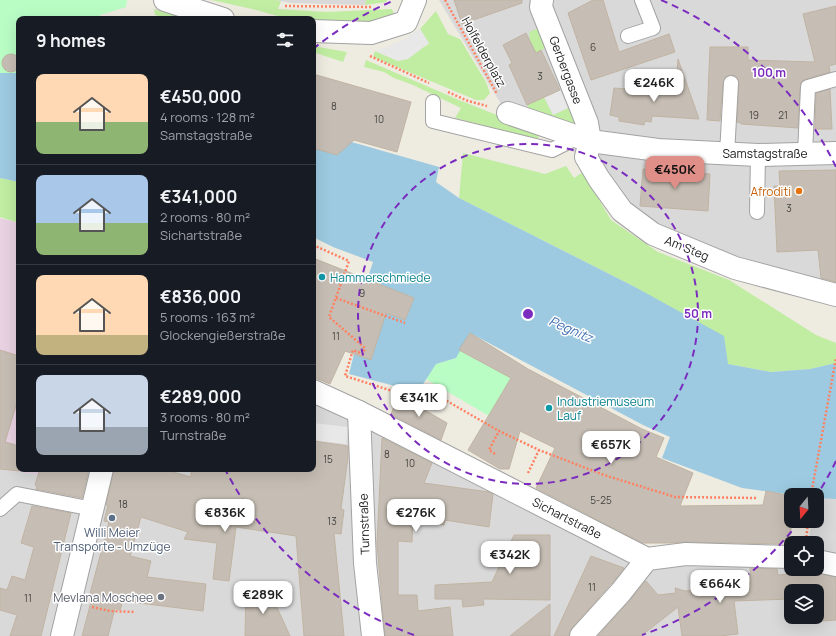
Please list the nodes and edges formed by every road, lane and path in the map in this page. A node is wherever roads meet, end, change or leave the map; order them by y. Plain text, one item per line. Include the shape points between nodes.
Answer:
1 (165, 0) edge
2 (415, 0) edge
3 (445, 0) edge
4 (542, 0) edge
5 (642, 0) edge
6 (285, 6) dead end
7 (376, 7) dead end
8 (214, 16) edge
9 (316, 31) edge
10 (628, 36) dead end
11 (369, 56) dead end
12 (836, 79) edge
13 (731, 83) dead end
14 (433, 85) dead end
15 (447, 91) dead end
16 (433, 102) dead end
17 (508, 113) junction
18 (584, 139) junction
19 (836, 153) edge
20 (727, 154) junction
21 (805, 154) junction
22 (758, 155) junction
23 (757, 212) dead end
24 (316, 246) edge
25 (836, 295) edge
26 (336, 298) junction
27 (405, 323) dead end
28 (836, 358) edge
29 (316, 392) edge
30 (359, 412) junction
31 (499, 431) junction
32 (493, 442) dead end
33 (539, 450) junction
34 (101, 472) edge
35 (528, 473) dead end
36 (813, 488) edge
37 (758, 498) dead end
38 (0, 509) edge
39 (92, 509) junction
40 (784, 557) edge
41 (647, 559) junction
42 (824, 562) edge
43 (836, 565) edge
44 (71, 601) junction
45 (135, 612) dead end
46 (62, 636) edge
47 (373, 636) edge
48 (580, 636) edge

1 - 8 street
2 - 9 street via 406,22 371,33
3 - 17 path, Holfelderplatz
4 - 18 street, Gerbergasse via 541,7 587,123
5 - 10 lane via 653,28
6 - 7 path
11 - 14 path
12 - 21 lane via 808,87
13 - 20 lane
15 - 17 path via 468,101
16 - 18 lane via 433,121 552,150
17 - 18 street, Samstagstraße
18 - 20 street, Samstagstraße via 658,150
18 - 25 street, Am Steg via 586,157 622,211 653,234 735,268
19 - 21 street, Samstagstraße
20 - 22 street, Samstagstraße
21 - 22 street, Samstagstraße
22 - 23 lane
24 - 26 path via 349,261
26 - 27 path
26 - 31 path via 329,317 365,348 363,354 353,350 345,376 421,400 428,390
28 - 36 path
29 - 30 street, Sichartstraße
30 - 41 street, Sichartstraße
30 - 47 street, Turnstraße via 365,563
31 - 32 path
31 - 33 path
33 - 35 path
33 - 37 path via 604,475 675,497
34 - 39 street
38 - 39 lane via 17,494
39 - 44 street
40 - 41 street via 686,554
41 - 48 street via 621,592
42 - 43 street
44 - 45 path via 110,611
44 - 46 street

